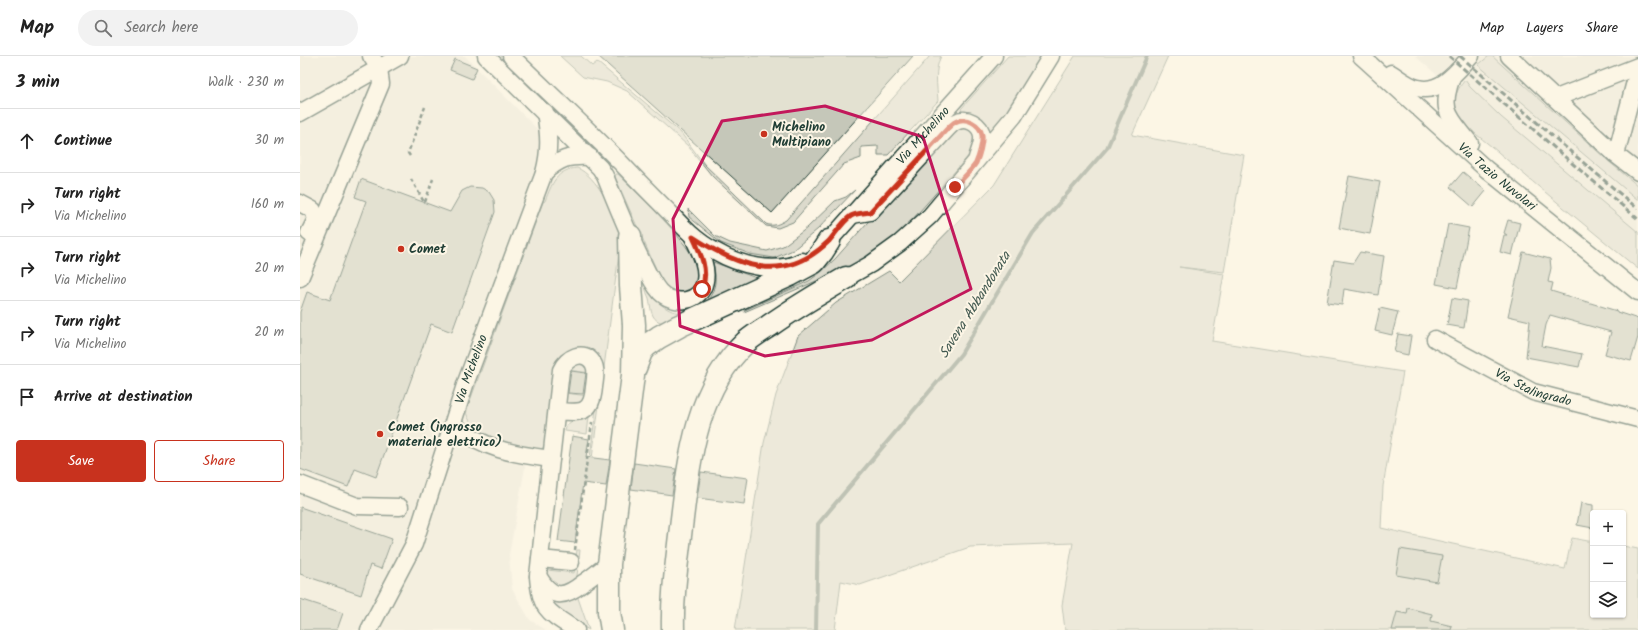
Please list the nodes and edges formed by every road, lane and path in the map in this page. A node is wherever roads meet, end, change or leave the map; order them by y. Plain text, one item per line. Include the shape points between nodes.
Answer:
1 (400, 56) edge
2 (486, 56) edge
3 (511, 56) edge
4 (994, 56) edge
5 (1050, 56) edge
6 (1361, 56) edge
7 (1471, 56) edge
8 (1509, 56) edge
9 (375, 62) edge
10 (1638, 66) edge
11 (1638, 70) edge
12 (1452, 76) junction
13 (1556, 98) junction
14 (425, 107) dead end
15 (545, 112) junction
16 (300, 113) edge
17 (1616, 155) junction
18 (410, 156) dead end
19 (590, 157) junction
20 (976, 163) junction
21 (1486, 169) junction
22 (544, 172) junction
23 (1638, 172) edge
24 (411, 179) dead end
25 (433, 179) dead end
26 (300, 202) edge
27 (852, 216) junction
28 (630, 236) junction
29 (693, 237) junction
30 (829, 241) junction
31 (300, 255) edge
32 (300, 278) edge
33 (846, 278) joint
34 (1638, 292) edge
35 (1435, 339) dead end
36 (633, 375) junction
37 (590, 406) junction
38 (558, 411) junction
39 (1638, 419) edge
40 (453, 425) junction
41 (551, 459) junction
42 (300, 484) edge
43 (400, 507) dead end
44 (540, 559) junction
45 (571, 562) joint
46 (609, 564) junction
47 (538, 576) junction
48 (369, 630) edge
49 (576, 630) edge
50 (612, 630) edge
51 (673, 630) edge

1 - 9 street
2 - 15 street
3 - 29 street, Via Michelino
4 - 27 street, Via Michelino
5 - 20 street, Via Michelino via 1014,116
6 - 12 street via 1418,88 1433,88
6 - 21 street, Via Tazio Nuvolari
7 - 12 street
8 - 13 street
9 - 16 street
9 - 32 street via 381,84
10 - 13 street
11 - 17 street
12 - 21 street via 1448,92 1448,113
13 - 17 street
14 - 18 path via 408,153
15 - 19 street
15 - 22 street, Via Michelino via 549,146
17 - 23 street
19 - 22 street via 563,159 555,162
19 - 28 street via 605,176
20 - 27 street, Via Michelino via 981,145 980,129 975,123 966,120 956,121 870,212
20 - 33 street, Via Michelino via 930,216 900,243
21 - 34 street, Via Tazio Nuvolari
22 - 40 street, Via Michelino via 466,382
24 - 25 path via 424,202
26 - 31 street via 313,210 316,219
27 - 30 street, Via Michelino
28 - 29 street via 652,282 661,293 678,302 697,296 705,281 702,255
28 - 36 highway
29 - 30 street, Via Michelino via 734,260 766,267 798,263
30 - 36 highway via 814,262 659,337 641,352
33 - 51 highway via 784,315 746,342 725,368 704,404 687,480 674,581
35 - 39 street, Via Stalingrado via 1533,392
36 - 46 highway
37 - 38 street via 585,410
37 - 38 street via 593,399 594,364 583,355 576,356 564,363 561,370
37 - 45 path via 593,416 574,556
38 - 41 street
40 - 41 street via 468,436 499,450
40 - 48 street, Via Michelino via 414,544
41 - 44 street
42 - 43 street via 357,506
44 - 45 street
44 - 47 street
46 - 47 street via 572,592 564,595 552,592 544,586
46 - 50 highway via 609,612
47 - 49 street via 539,593 543,604 550,613

